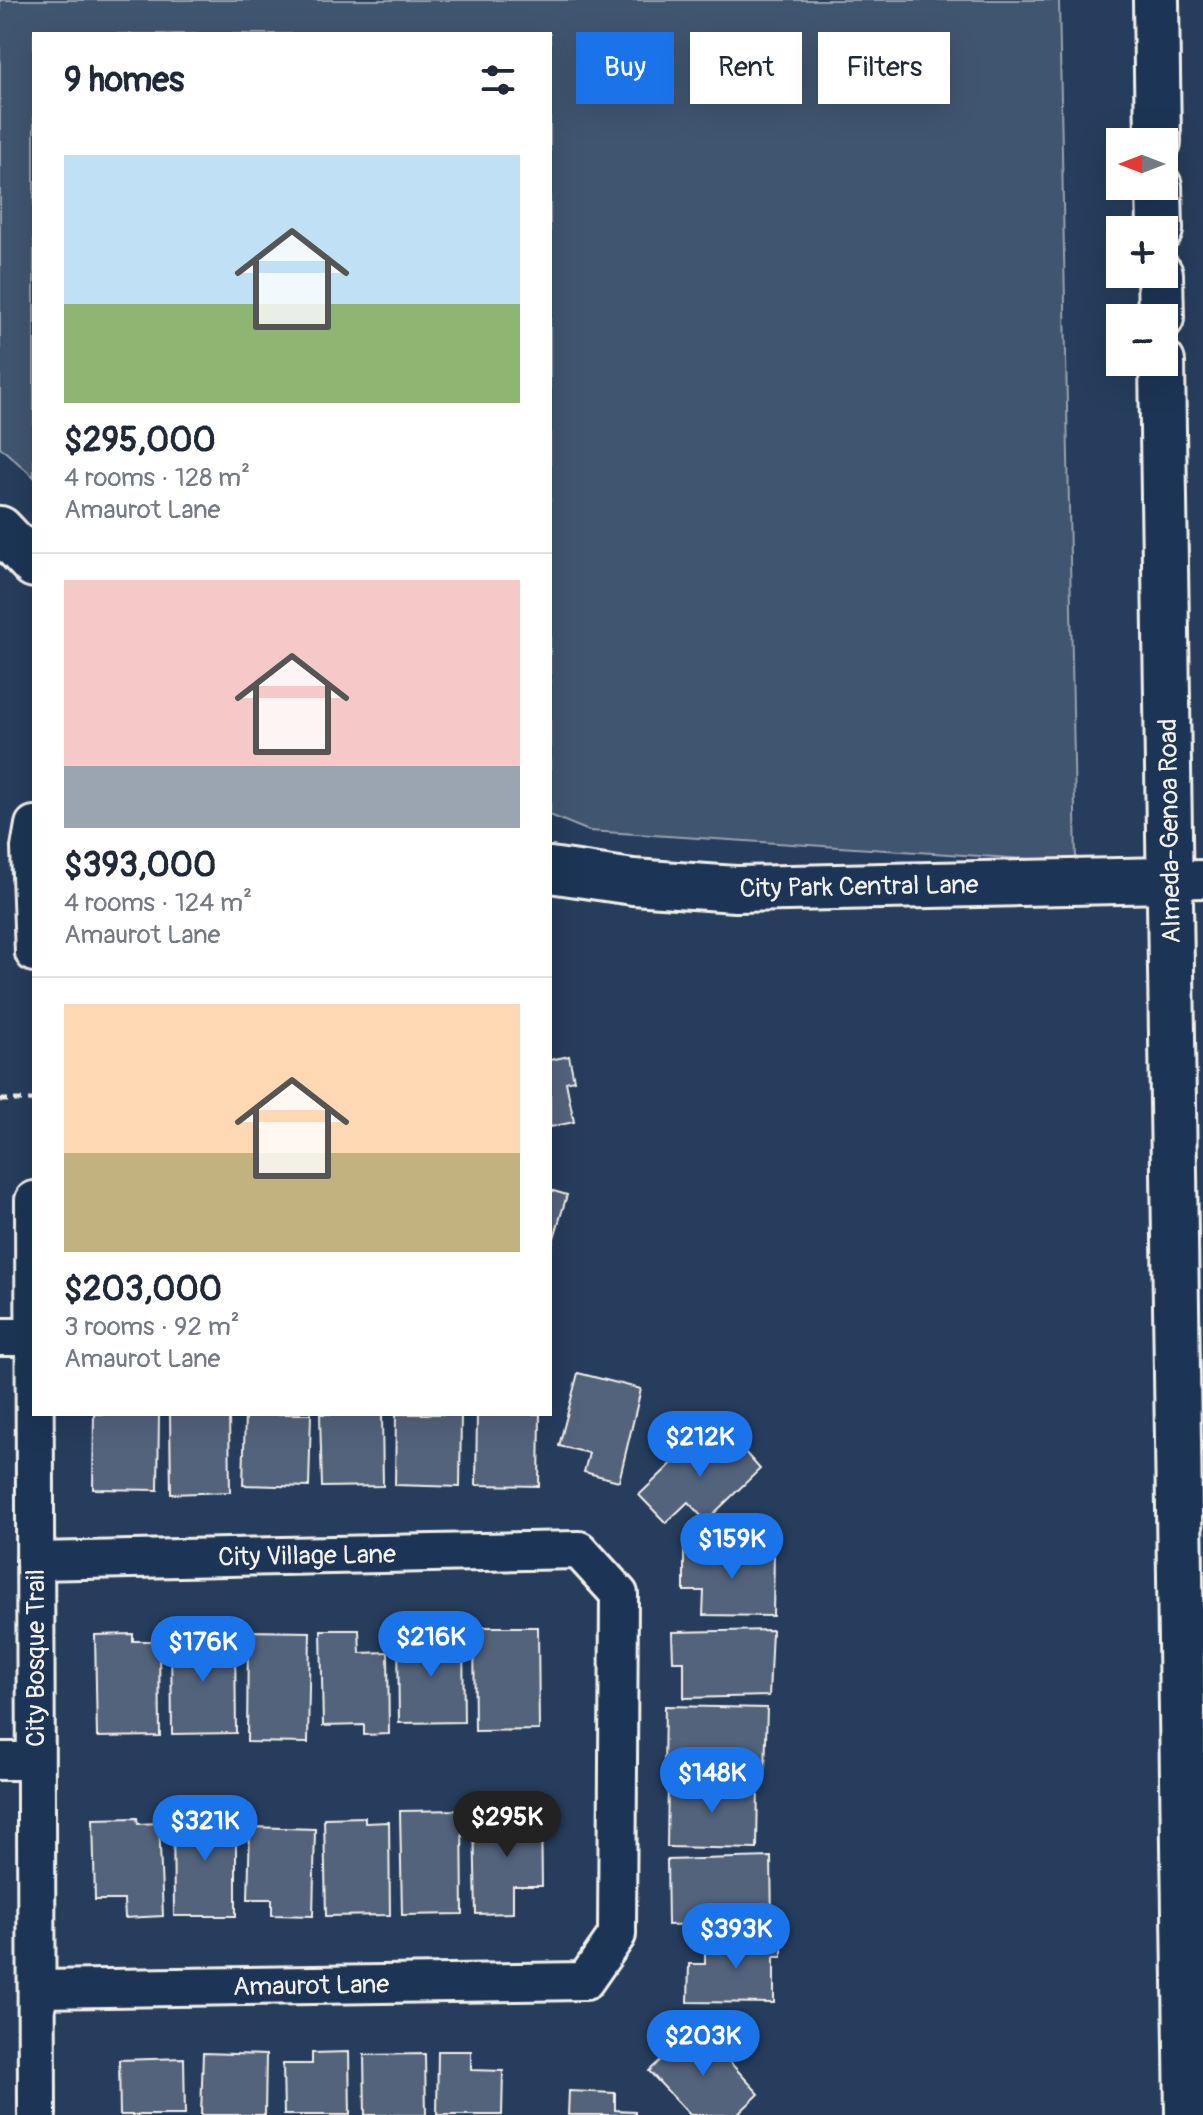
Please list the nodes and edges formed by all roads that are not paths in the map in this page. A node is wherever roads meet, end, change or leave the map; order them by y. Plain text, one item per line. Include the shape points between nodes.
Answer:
1 (1156, 0) edge
2 (1158, 128) edge
3 (1163, 376) edge
4 (0, 529) edge
5 (32, 563) edge
6 (32, 836) edge
7 (552, 870) edge
8 (1186, 879) edge
9 (32, 900) edge
10 (0, 1337) edge
11 (32, 1337) edge
12 (34, 1416) edge
13 (35, 1561) junction
14 (1192, 1637) edge
15 (18, 1761) edge
16 (585, 1981) joint
17 (37, 1989) junction
18 (37, 2115) edge
19 (1188, 2115) edge

1 - 2 main road
3 - 8 main road, Almeda-Genoa Road
4 - 5 main road
6 - 9 street
7 - 8 main road, City Park Central Lane via 736,889
8 - 14 main road, Almeda-Genoa Road
10 - 11 street
12 - 13 street, City Bosque Trail
13 - 15 street, City Bosque Trail
13 - 16 street, City Village Lane via 579,1550 619,1594 617,1935
14 - 19 main road, Almeda-Genoa Road
15 - 17 street, City Bosque Trail
16 - 17 street, Amaurot Lane
17 - 18 street, City Bosque Trail

